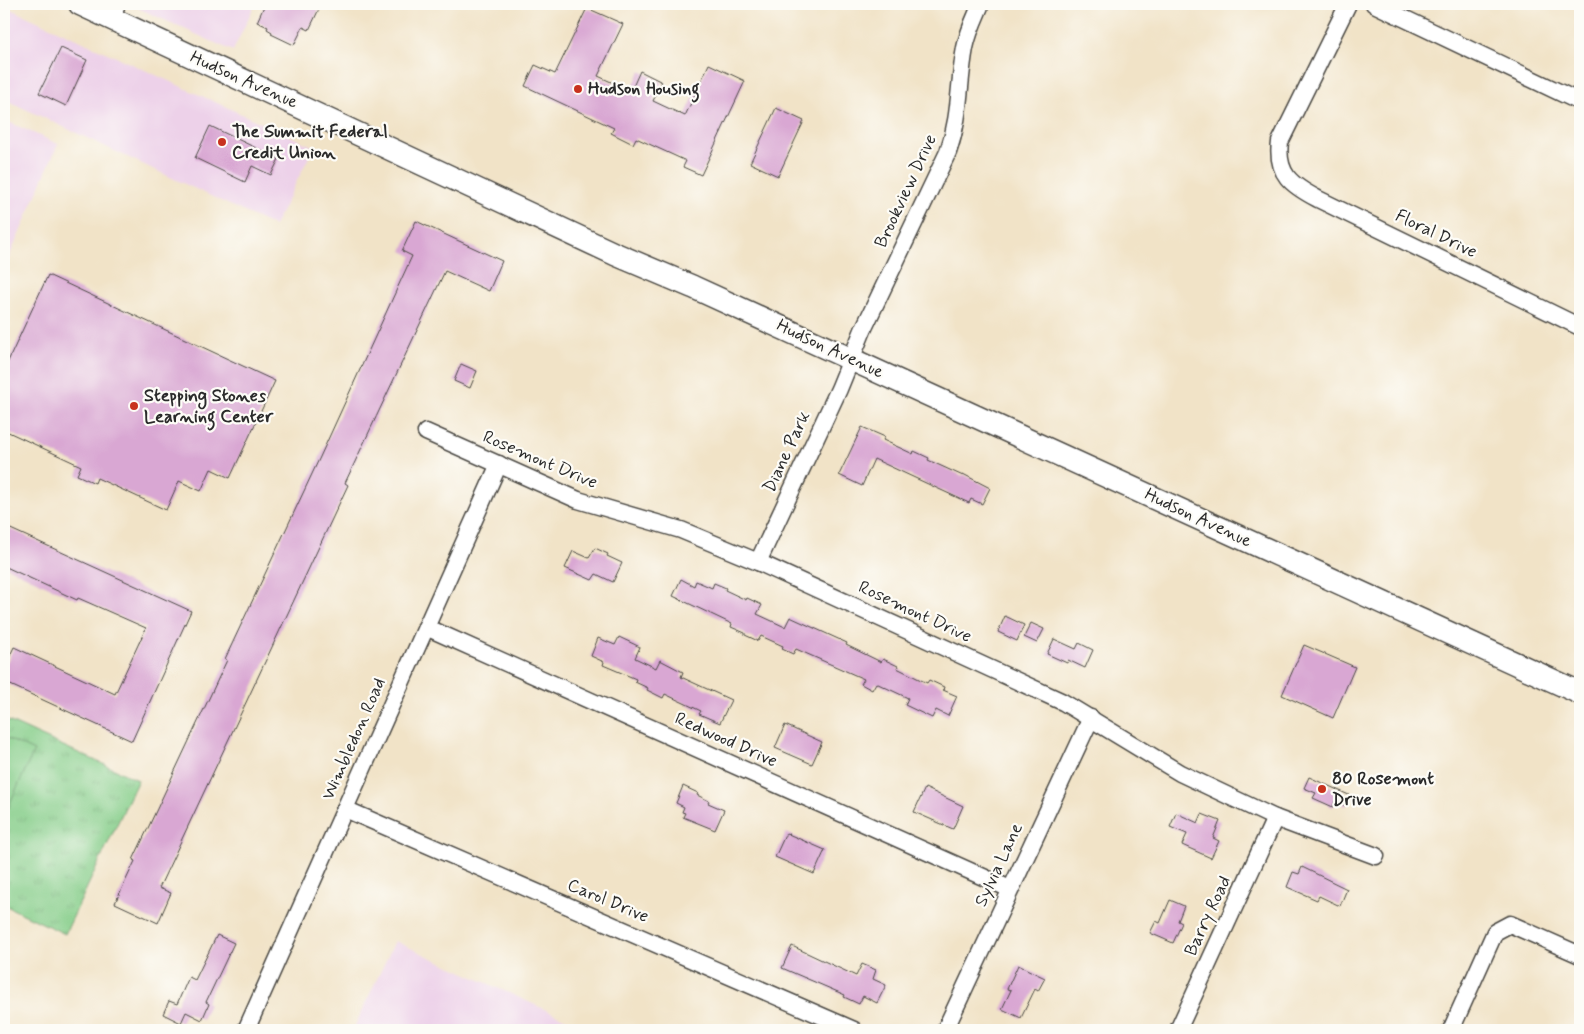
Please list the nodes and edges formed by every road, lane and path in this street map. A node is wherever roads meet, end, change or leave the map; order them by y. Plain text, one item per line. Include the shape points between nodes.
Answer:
1 (80, 4) edge
2 (981, 4) edge
3 (1348, 4) edge
4 (1374, 4) edge
5 (114, 11) edge
6 (1580, 102) edge
7 (1580, 327) edge
8 (851, 359) junction
9 (426, 432) dead end
10 (499, 464) junction
11 (758, 562) junction
12 (426, 627) junction
13 (1580, 693) edge
14 (1091, 718) junction
15 (345, 809) junction
16 (1275, 818) junction
17 (1376, 856) dead end
18 (1010, 889) junction
19 (1580, 955) edge
20 (246, 1030) edge
21 (854, 1030) edge
22 (945, 1030) edge
23 (1178, 1030) edge
24 (1451, 1030) edge

1 - 5 main road, Hudson Avenue
2 - 8 street, Brookview Drive via 965,47 959,112 948,152
3 - 7 street, Floral Drive via 1280,142 1278,156 1291,182 1311,195
4 - 6 street
5 - 8 main road, Hudson Avenue via 301,106 615,254
8 - 11 street, Diane Park
8 - 13 main road, Hudson Avenue
9 - 10 street, Rosemont Drive
10 - 11 street, Rosemont Drive via 578,500 682,530
10 - 12 street, Wimbledon Road
11 - 14 street, Rosemont Drive via 1063,702
12 - 15 street, Wimbledon Road
12 - 18 street, Redwood Drive
14 - 16 street, Rosemont Drive via 1180,773
14 - 18 street, Sylvia Lane
15 - 20 street, Wimbledon Road
15 - 21 street, Carol Drive
16 - 17 street, Rosemont Drive
16 - 23 street, Barry Road
18 - 22 street, Sylvia Lane
19 - 24 street via 1510,924 1496,932

